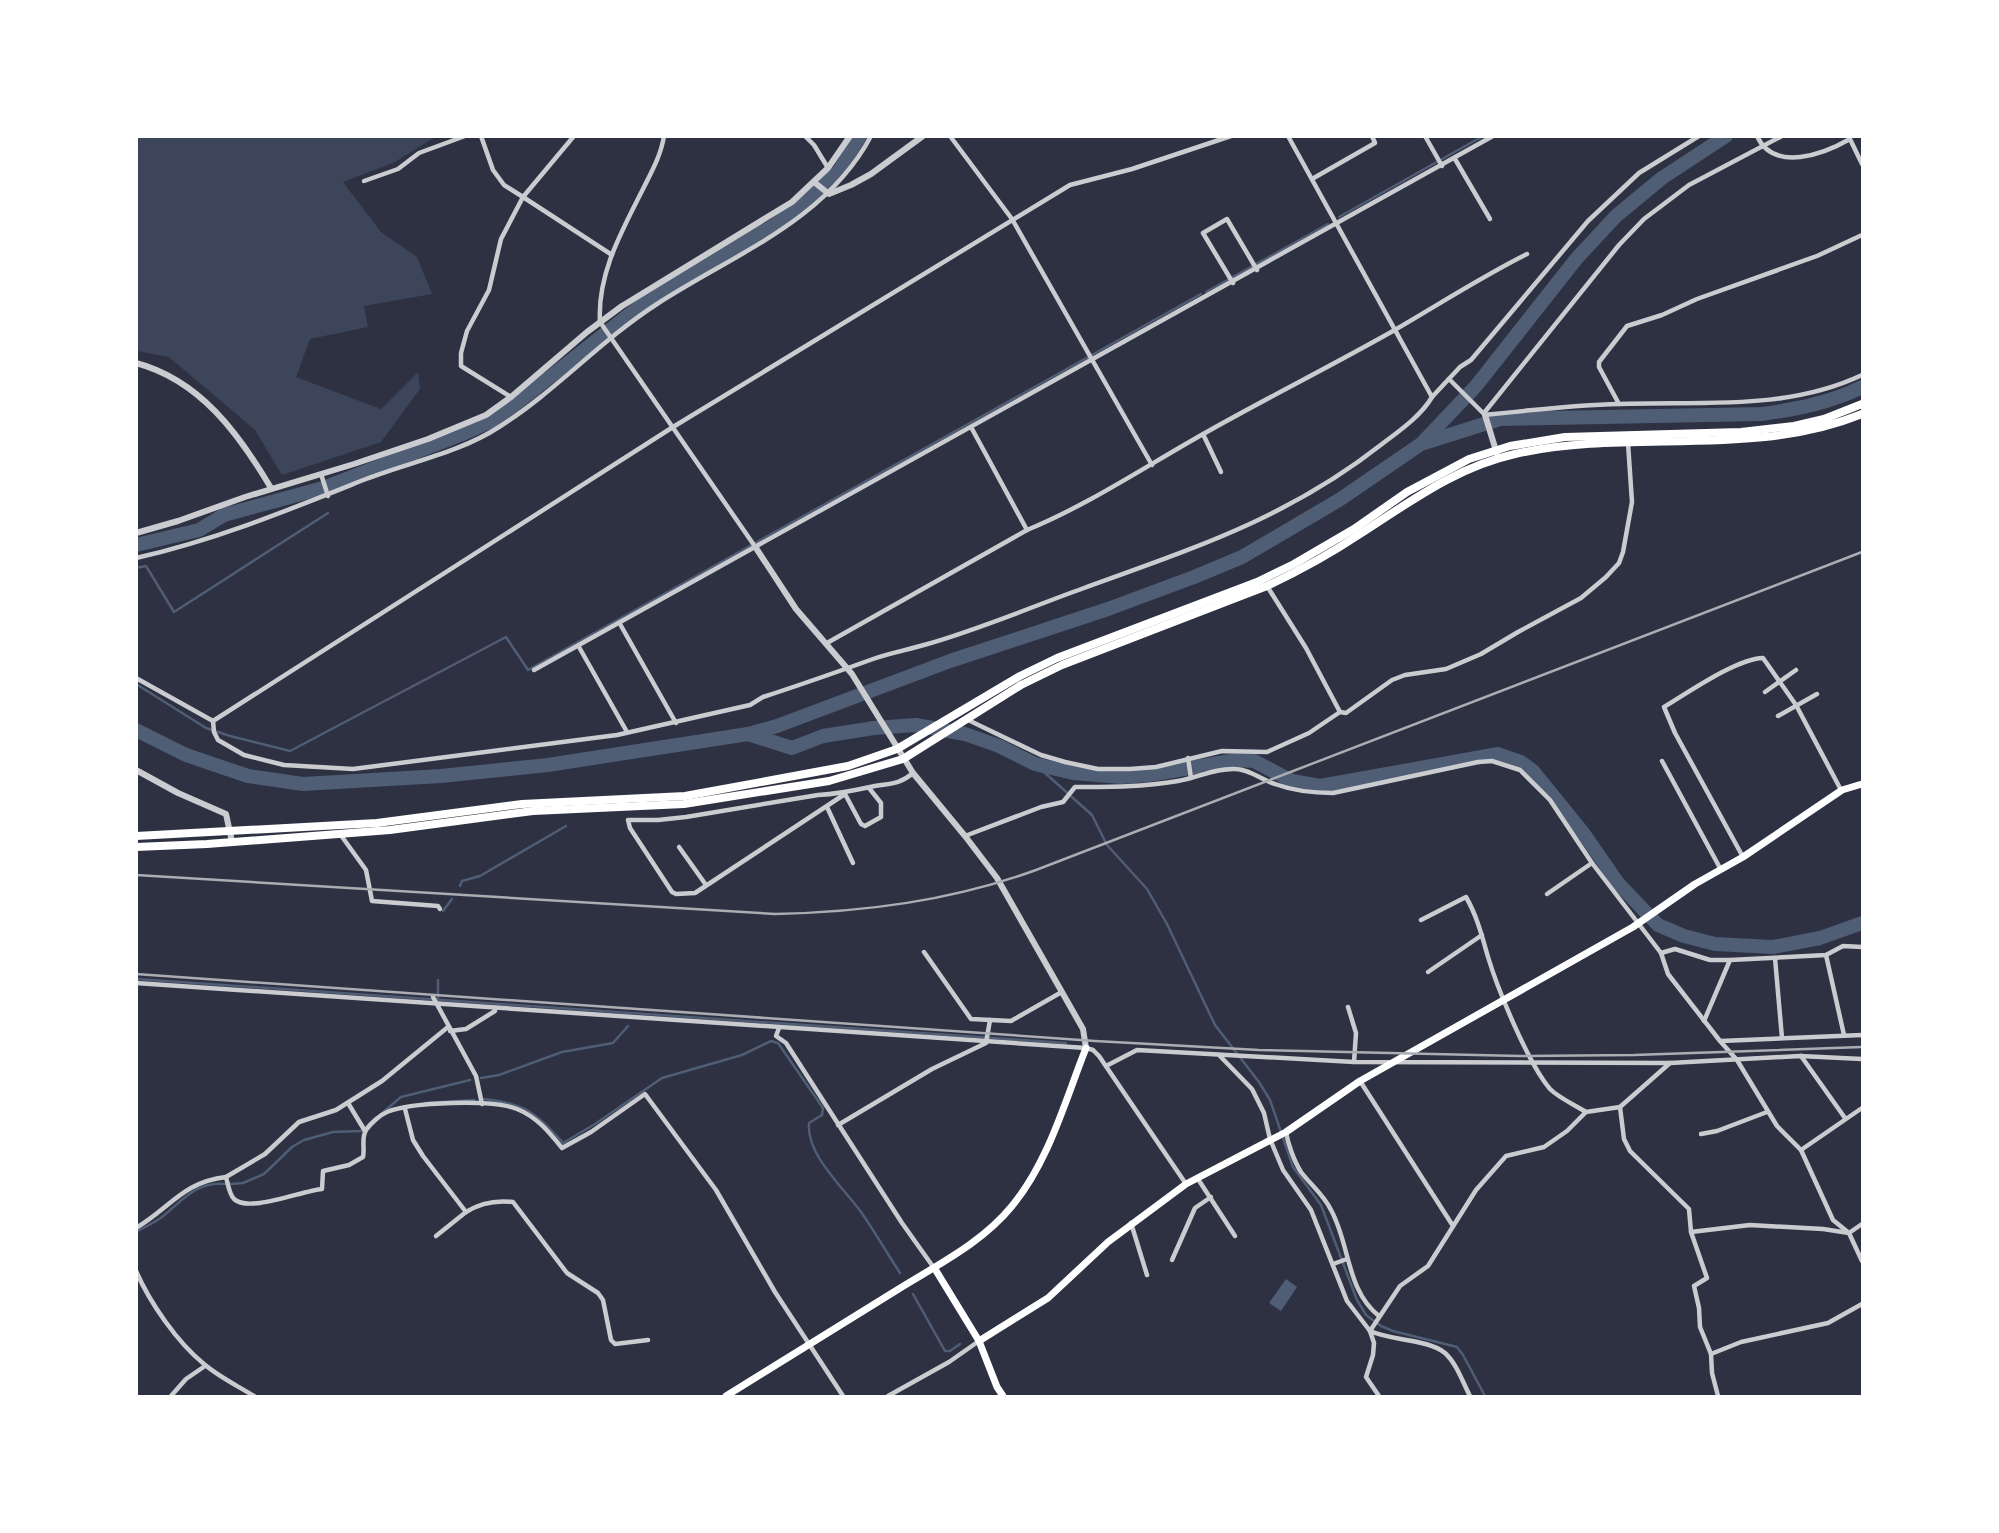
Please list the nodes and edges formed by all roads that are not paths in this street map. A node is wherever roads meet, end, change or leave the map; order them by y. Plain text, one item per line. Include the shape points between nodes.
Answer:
1 (465, 136) edge
2 (481, 136) edge
3 (574, 136) edge
4 (664, 136) edge
5 (806, 136) edge
6 (850, 136) edge
7 (871, 136) edge
8 (923, 136) edge
9 (950, 136) edge
10 (1231, 136) edge
11 (1287, 136) edge
12 (1371, 136) edge
13 (1425, 136) edge
14 (1493, 136) edge
15 (1699, 136) edge
16 (1757, 136) edge
17 (1782, 136) edge
18 (1762, 147) junction
19 (1454, 159) junction
20 (1440, 163) junction
21 (1863, 164) edge
22 (828, 168) junction
23 (1312, 180) junction
24 (364, 181) dead end
25 (815, 184) junction
26 (827, 193) junction
27 (523, 197) junction
28 (1012, 219) junction
29 (1490, 219) dead end
30 (1336, 225) junction
31 (1863, 235) edge
32 (1527, 254) dead end
33 (612, 255) junction
34 (1255, 267) junction
35 (1231, 280) junction
36 (601, 324) junction
37 (1394, 330) junction
38 (611, 338) junction
39 (1091, 357) junction
40 (136, 363) edge
41 (1863, 374) edge
42 (1451, 381) junction
43 (511, 397) junction
44 (1432, 397) junction
45 (1619, 404) junction
46 (1863, 404) edge
47 (1484, 414) junction
48 (1863, 414) edge
49 (673, 427) junction
50 (971, 427) junction
51 (1203, 434) junction
52 (1628, 442) junction
53 (1497, 455) junction
54 (1152, 465) junction
55 (1221, 472) dead end
56 (322, 476) junction
57 (271, 488) junction
58 (328, 495) junction
59 (1027, 530) junction
60 (136, 533) edge
61 (754, 545) junction
62 (136, 558) edge
63 (1267, 586) junction
64 (620, 624) junction
65 (827, 643) junction
66 (579, 647) junction
67 (534, 670) dead end
68 (1796, 670) dead end
69 (850, 672) junction
70 (136, 678) edge
71 (1779, 682) junction
72 (1765, 692) dead end
73 (1817, 694) dead end
74 (1796, 705) junction
75 (1340, 712) junction
76 (1778, 716) dead end
77 (962, 722) junction
78 (676, 723) junction
79 (213, 727) junction
80 (626, 732) junction
81 (897, 749) junction
82 (903, 758) junction
83 (1188, 759) junction
84 (1662, 761) dead end
85 (136, 770) edge
86 (913, 773) junction
87 (1191, 777) junction
88 (817, 783) junction
89 (1863, 783) edge
90 (869, 788) junction
91 (1842, 790) junction
92 (845, 794) junction
93 (818, 795) junction
94 (827, 807) junction
95 (626, 808) junction
96 (628, 820) junction
97 (230, 831) junction
98 (339, 834) junction
99 (136, 836) edge
100 (965, 836) junction
101 (232, 842) junction
102 (136, 847) edge
103 (679, 847) dead end
104 (1743, 857) junction
105 (853, 863) dead end
106 (1592, 863) junction
107 (1720, 869) junction
108 (706, 886) junction
109 (1547, 894) dead end
110 (440, 909) dead end
111 (1421, 920) dead end
112 (1641, 922) junction
113 (1482, 935) junction
114 (1863, 947) edge
115 (924, 952) dead end
116 (1661, 953) junction
117 (1825, 955) junction
118 (1775, 958) junction
119 (1730, 960) junction
120 (1428, 972) dead end
121 (136, 983) edge
122 (1060, 993) junction
123 (435, 1001) junction
124 (1505, 1001) junction
125 (1349, 1007) dead end
126 (495, 1008) junction
127 (990, 1020) junction
128 (1704, 1021) junction
129 (779, 1028) junction
130 (449, 1029) junction
131 (1844, 1035) junction
132 (1863, 1035) edge
133 (1782, 1038) junction
134 (988, 1039) junction
135 (1720, 1041) junction
136 (1086, 1048) junction
137 (1219, 1055) junction
138 (1800, 1056) junction
139 (1863, 1059) edge
140 (1737, 1060) junction
141 (1354, 1062) junction
142 (1394, 1062) junction
143 (1670, 1063) junction
144 (1534, 1064) junction
145 (1106, 1066) junction
146 (1360, 1081) junction
147 (348, 1103) junction
148 (482, 1104) junction
149 (1620, 1107) junction
150 (1863, 1108) edge
151 (405, 1109) junction
152 (1586, 1112) junction
153 (1767, 1112) junction
154 (1845, 1118) junction
155 (838, 1125) junction
156 (365, 1131) junction
157 (1701, 1134) dead end
158 (1279, 1135) junction
159 (1801, 1150) junction
160 (226, 1177) junction
161 (1198, 1179) junction
162 (1186, 1184) junction
163 (1211, 1197) junction
164 (466, 1212) junction
165 (1131, 1223) junction
166 (1863, 1224) edge
167 (1454, 1226) junction
168 (136, 1228) edge
169 (1691, 1232) junction
170 (1849, 1233) junction
171 (436, 1236) dead end
172 (1235, 1236) dead end
173 (1347, 1259) junction
174 (1172, 1260) dead end
175 (1863, 1261) edge
176 (1333, 1264) junction
177 (935, 1269) junction
178 (136, 1271) edge
179 (1147, 1275) dead end
180 (1863, 1304) edge
181 (1379, 1317) junction
182 (1370, 1331) junction
183 (648, 1340) dead end
184 (979, 1341) junction
185 (810, 1344) junction
186 (1711, 1354) junction
187 (205, 1366) junction
188 (171, 1396) edge
189 (254, 1396) edge
190 (726, 1396) edge
191 (843, 1396) edge
192 (888, 1396) edge
193 (1003, 1396) edge
194 (1379, 1396) edge
195 (1470, 1396) edge
196 (1718, 1396) edge

1 - 24 street
2 - 27 street via 493,170 504,185
3 - 27 street
4 - 33 street via 659,158
5 - 22 street
6 - 22 street
7 - 26 street
8 - 26 street via 871,174
9 - 28 street
10 - 28 street via 1070,185
11 - 23 street
12 - 23 street via 1375,143
13 - 20 street
14 - 19 street
15 - 42 street via 1639,173 1588,221
16 - 18 street
17 - 18 street
18 - 21 street via 1803,158 1850,139
18 - 47 street via 1689,185 1644,219
19 - 20 street
19 - 29 street
20 - 30 street
22 - 25 street
23 - 30 street
25 - 26 street
25 - 36 street
26 - 38 street via 782,229 658,303
27 - 33 street
27 - 43 street via 501,239 489,290 461,353 461,366
28 - 39 street
28 - 49 street
30 - 34 street
30 - 37 street
31 - 45 street via 1627,326 1599,362
32 - 37 street
33 - 36 street via 601,301
34 - 35 street
34 - 35 street via 1227,219 1203,233
35 - 39 street
36 - 38 street
36 - 43 street
37 - 44 street
37 - 51 street
38 - 49 street
38 - 58 street via 485,436
39 - 50 street
39 - 54 street
40 - 57 street via 176,379 209,404
41 - 45 street via 1780,400
42 - 44 street
42 - 47 street
43 - 56 street via 466,425
44 - 69 street via 1360,461 1258,522 1150,565 871,660
45 - 47 street
46 - 53 highway via 1817,421 1765,430 1565,437
47 - 53 street
48 - 52 highway via 1811,431 1765,439
49 - 61 street
49 - 79 street
50 - 59 street
50 - 61 street
51 - 54 street
51 - 55 street
52 - 53 highway
52 - 75 street via 1632,502 1623,552 1606,577 1581,598 1481,654 1446,669 1392,680 1346,713
53 - 63 highway via 1443,481 1338,549
53 - 81 highway via 1469,459 1441,472 1294,564 1257,582 1057,657
54 - 59 street
56 - 57 street
56 - 58 street
57 - 60 street
58 - 62 street via 198,543
59 - 65 street
61 - 64 street
61 - 65 street via 796,609
63 - 75 street
63 - 77 highway via 1062,665
64 - 66 street
64 - 78 street
65 - 69 street
66 - 67 street
66 - 80 street
68 - 71 street
69 - 78 street via 763,697 750,705
69 - 81 street
70 - 79 street
71 - 72 street
71 - 74 street
71 - 104 street via 1763,658 1751,658 1664,707
73 - 74 street
74 - 76 street
74 - 91 street
75 - 83 street via 1309,733 1267,752 1222,751
77 - 82 highway
77 - 83 street via 1041,755 1098,769
78 - 80 street
79 - 80 street via 219,740 244,755 284,765 353,769
81 - 82 street
81 - 97 highway via 848,766 685,796 522,804 377,822
82 - 86 street
82 - 88 highway
83 - 87 street
84 - 107 street
85 - 97 street via 226,814
86 - 90 street via 903,782
86 - 100 street
87 - 100 street via 1148,785 1076,787 1063,802
87 - 106 street via 1218,770 1246,770 1273,784 1333,793 1492,761 1526,774 1550,800
88 - 93 street
88 - 95 highway via 684,804
89 - 91 main road
90 - 92 street
90 - 92 street via 881,803 881,817 865,826
91 - 104 main road
92 - 93 street
92 - 94 street
93 - 96 street via 686,817
94 - 105 street
94 - 108 street
95 - 96 street
95 - 98 highway via 533,811
96 - 108 street via 672,892 695,893
97 - 99 highway
97 - 101 street
98 - 101 highway
98 - 110 street via 366,870 372,901
100 - 122 street via 997,878
101 - 102 highway
103 - 108 street
104 - 107 main road
106 - 109 street
106 - 112 street
107 - 112 main road
111 - 113 street via 1466,897
112 - 116 street
112 - 124 main road
113 - 120 street
113 - 124 street
114 - 117 street via 1843,946
115 - 127 street via 971,1018
116 - 119 street via 1675,949 1710,960
116 - 128 street via 1668,974
117 - 118 street
117 - 131 street
118 - 119 street
118 - 133 street
119 - 128 street
121 - 123 street
122 - 127 street via 1011,1021
122 - 136 street via 1083,1029
123 - 126 street
123 - 130 street
124 - 142 main road
124 - 144 street
125 - 141 street via 1356,1033
126 - 129 street
126 - 130 street via 466,1029
127 - 134 street
128 - 135 street
129 - 134 street
129 - 155 street via 776,1036 786,1044
130 - 147 street
130 - 148 street via 476,1076
131 - 132 street
131 - 133 street
133 - 135 street
134 - 136 street
134 - 155 street
135 - 140 street
136 - 145 street
136 - 177 main road via 1048,1144 1013,1206 994,1226
137 - 141 street
137 - 145 street via 1137,1050
137 - 158 street via 1252,1089
138 - 139 street
138 - 140 street
138 - 154 street
140 - 143 street
140 - 153 street
141 - 142 street
142 - 144 street
142 - 146 main road
143 - 144 street
143 - 149 street
144 - 152 street via 1551,1090
145 - 162 street
146 - 158 main road
146 - 167 street
147 - 156 street
147 - 160 street via 299,1122 265,1154
148 - 151 street
148 - 185 street via 515,1108 528,1115 562,1148 645,1094 716,1190
149 - 152 street
149 - 169 street via 1630,1151 1689,1209
150 - 154 street
151 - 156 street via 381,1115
151 - 164 street via 413,1140
152 - 167 street via 1544,1147 1506,1156 1476,1190
153 - 157 street
153 - 159 street
154 - 159 street
155 - 177 street
156 - 160 street via 363,1157 323,1171 322,1189 262,1205 236,1201
158 - 161 main road
158 - 173 street via 1332,1211
158 - 176 street via 1283,1170 1311,1210
159 - 170 street via 1833,1220
160 - 168 street via 195,1184
161 - 162 main road
161 - 163 street
162 - 165 main road
163 - 172 street
163 - 174 street via 1195,1208
164 - 171 street
164 - 183 street via 478,1205 513,1202 567,1273 603,1300 615,1345
165 - 179 street
165 - 184 main road via 1048,1298
166 - 170 street
167 - 181 street via 1428,1266 1400,1286
169 - 170 street via 1750,1225
169 - 186 street via 1707,1278 1694,1286 1700,1327
170 - 175 street
173 - 176 street
173 - 181 street via 1362,1296
176 - 182 street via 1347,1300
177 - 184 main road
177 - 185 main road
178 - 187 street via 145,1293
180 - 186 street via 1828,1323 1741,1342
181 - 182 street
182 - 194 street via 1373,1355 1366,1377
182 - 195 street via 1442,1351
184 - 192 street
184 - 193 main road
185 - 190 main road
185 - 191 street
186 - 196 street
187 - 188 street via 186,1378
187 - 189 street

